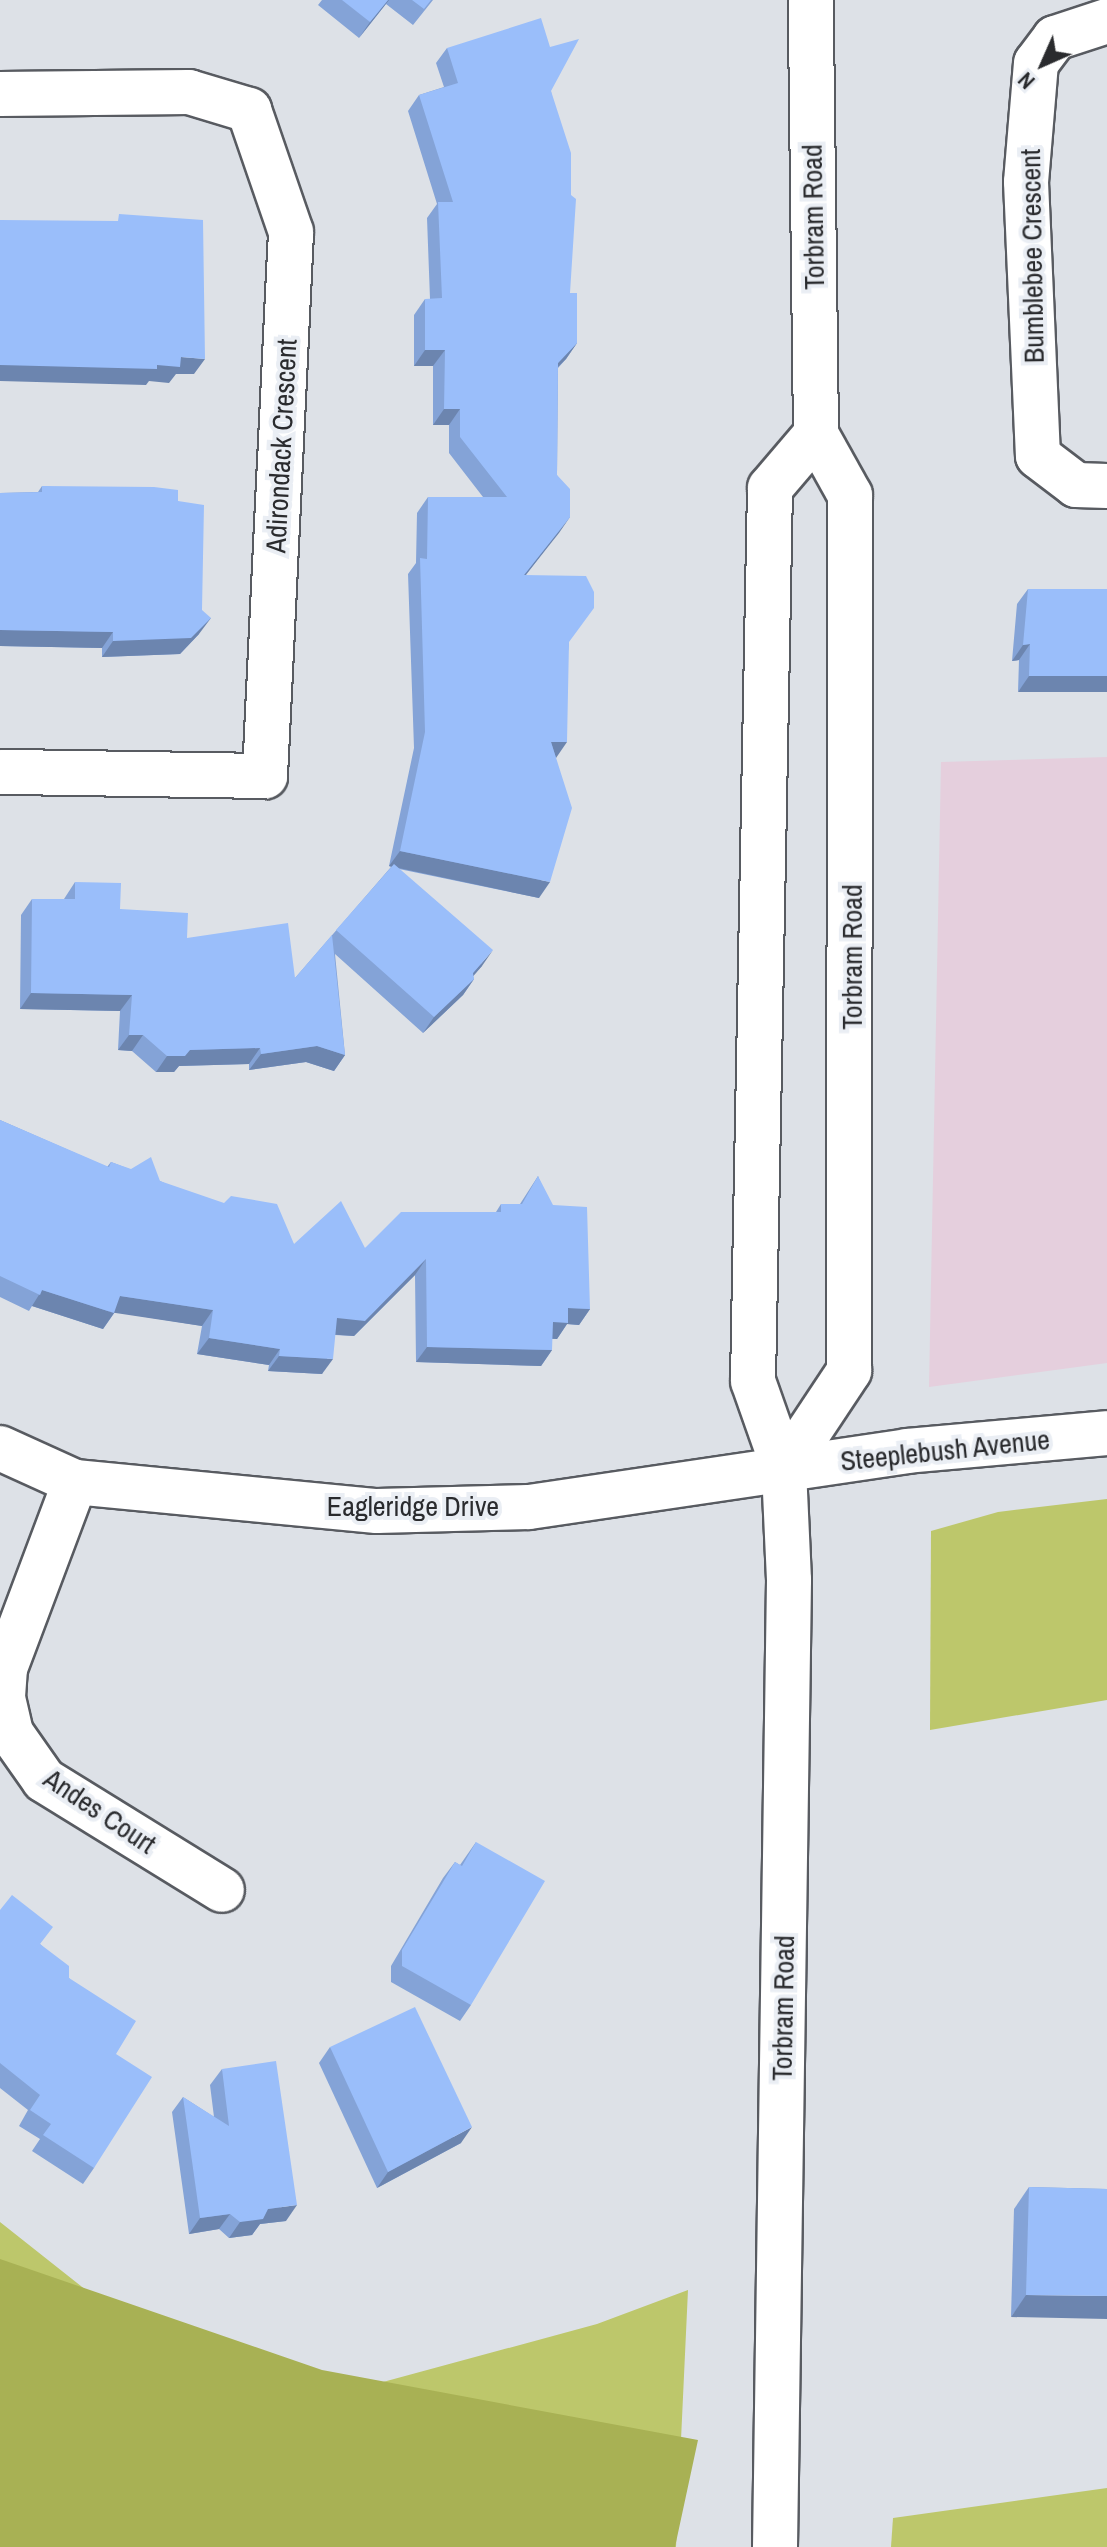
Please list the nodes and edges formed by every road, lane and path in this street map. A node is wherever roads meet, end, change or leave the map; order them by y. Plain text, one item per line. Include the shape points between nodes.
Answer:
1 (811, 0) edge
2 (1107, 21) edge
3 (0, 94) edge
4 (816, 434) junction
5 (1107, 486) edge
6 (0, 772) edge
7 (1107, 1433) edge
8 (0, 1448) edge
9 (784, 1469) junction
10 (75, 1482) junction
11 (222, 1890) dead end
12 (775, 2547) edge

1 - 4 main road, Torbram Road
2 - 5 main road, Bumblebee Crescent via 1055,38 1036,63 1026,182 1038,456 1076,485
3 - 6 main road, Adirondack Crescent via 189,92 249,110 291,232 265,776
4 - 9 main road, Torbram Road via 770,488 753,1381
4 - 9 main road, Torbram Road via 850,495 849,1371
7 - 9 main road, Steeplebush Avenue via 907,1451
8 - 10 main road, Eagleridge Drive
9 - 10 main road, Eagleridge Drive via 529,1507 377,1511
9 - 12 main road, Torbram Road via 789,1580
10 - 11 main road, Andes Court via 5,1668 3,1698 11,1733 44,1780

